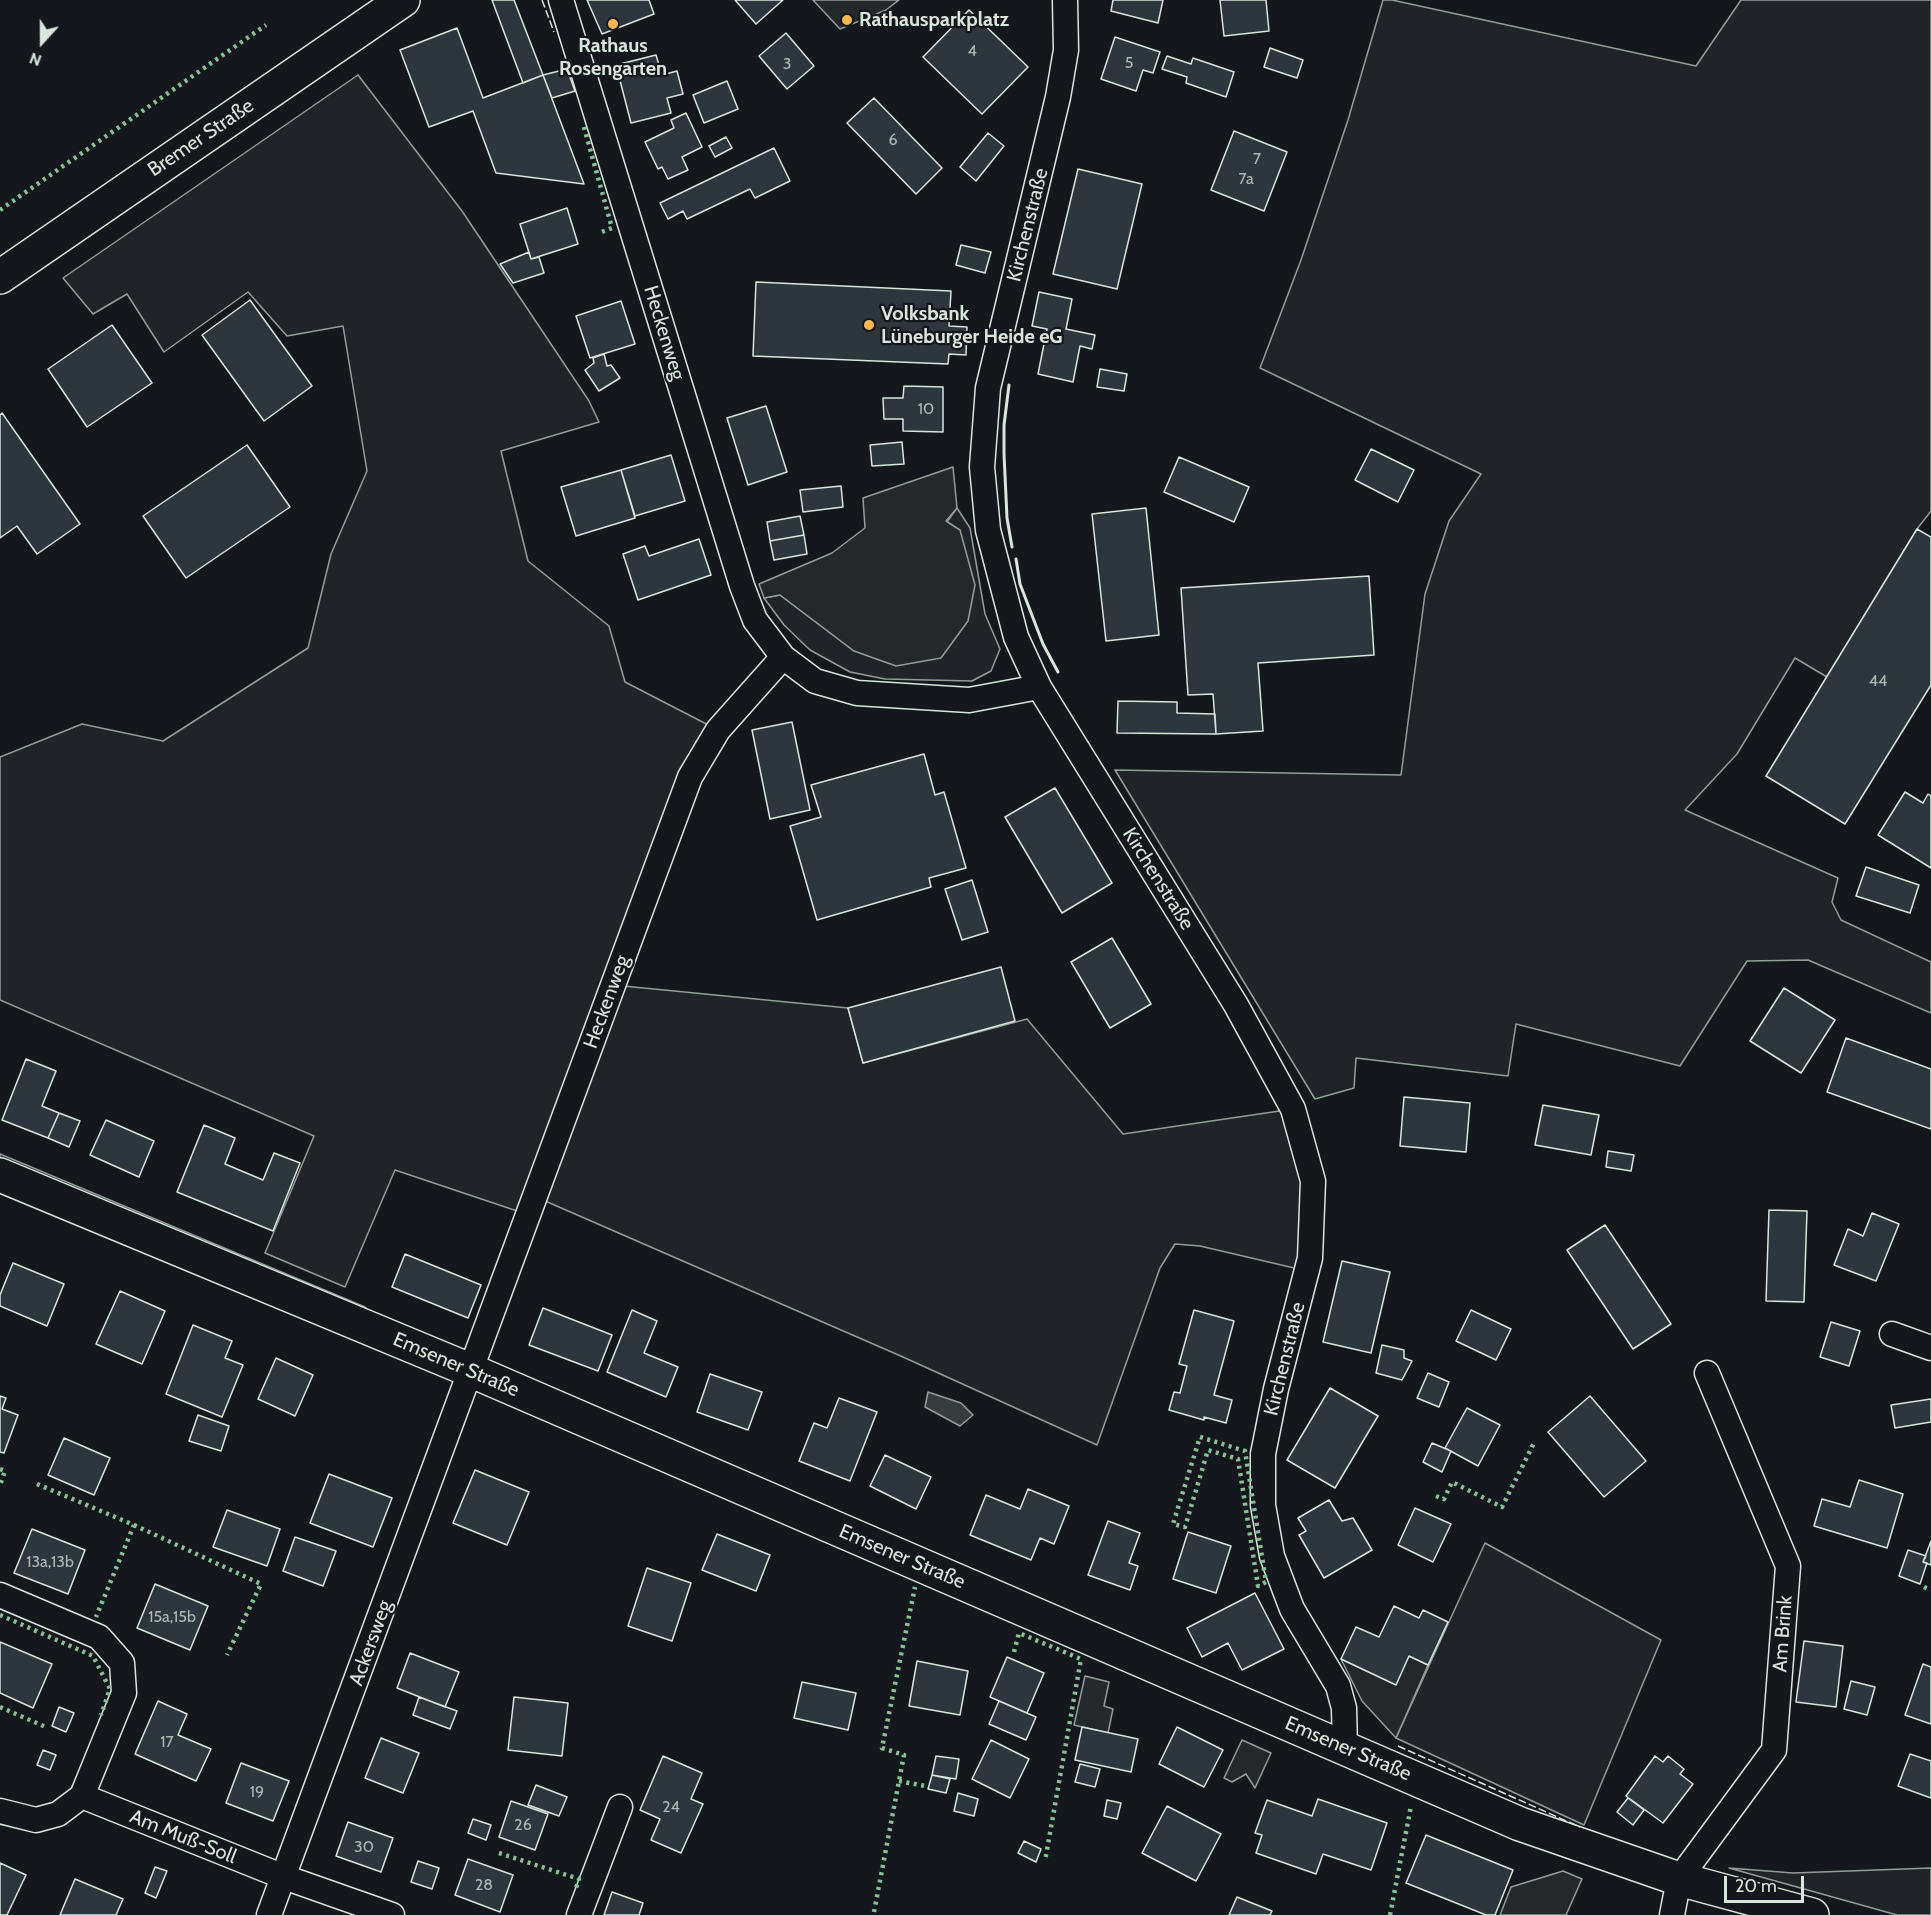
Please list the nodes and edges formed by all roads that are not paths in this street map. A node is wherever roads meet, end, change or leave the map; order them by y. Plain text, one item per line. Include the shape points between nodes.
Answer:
1 (403, 0) edge
2 (561, 0) edge
3 (1065, 0) edge
4 (0, 277) edge
5 (783, 657) junction
6 (1039, 687) junction
7 (0, 1175) edge
8 (1892, 1334) dead end
9 (1931, 1348) edge
10 (472, 1371) junction
11 (1707, 1373) dead end
12 (0, 1595) edge
13 (1345, 1748) junction
14 (82, 1796) junction
15 (620, 1807) dead end
16 (0, 1811) edge
17 (284, 1877) junction
18 (1679, 1879) junction
19 (269, 1915) edge
20 (392, 1915) edge
21 (579, 1915) edge
22 (1672, 1915) edge
23 (1812, 1915) edge

1 - 4 street, Bremer Straße
2 - 5 street, Heckenweg via 742,586 755,620
3 - 6 street, Kirchenstraße via 1066,50 1058,97 988,388 982,467 988,530 1003,594 1016,637
5 - 6 street, Heckenweg via 815,681 856,693 969,700
5 - 10 street, Heckenweg via 718,730 690,777
6 - 13 street, Kirchenstraße via 1236,1005 1293,1110 1313,1181 1310,1258 1263,1454 1263,1505 1272,1556 1292,1609 1338,1686 1344,1708
7 - 10 street, Emsener Straße
8 - 9 street
10 - 13 street, Emsener Straße
10 - 17 street, Ackersweg
11 - 18 street, Am Brink via 1788,1566 1774,1750
12 - 14 street via 99,1637 122,1663 124,1693
13 - 18 street, Emsener Straße via 1520,1824
14 - 16 street via 58,1814 36,1820
14 - 17 street, Am Muß-Soll
15 - 21 street
17 - 19 street, Ackersweg
17 - 20 street, Am Muß-Soll
18 - 22 street
18 - 23 street, Emsener Straße

